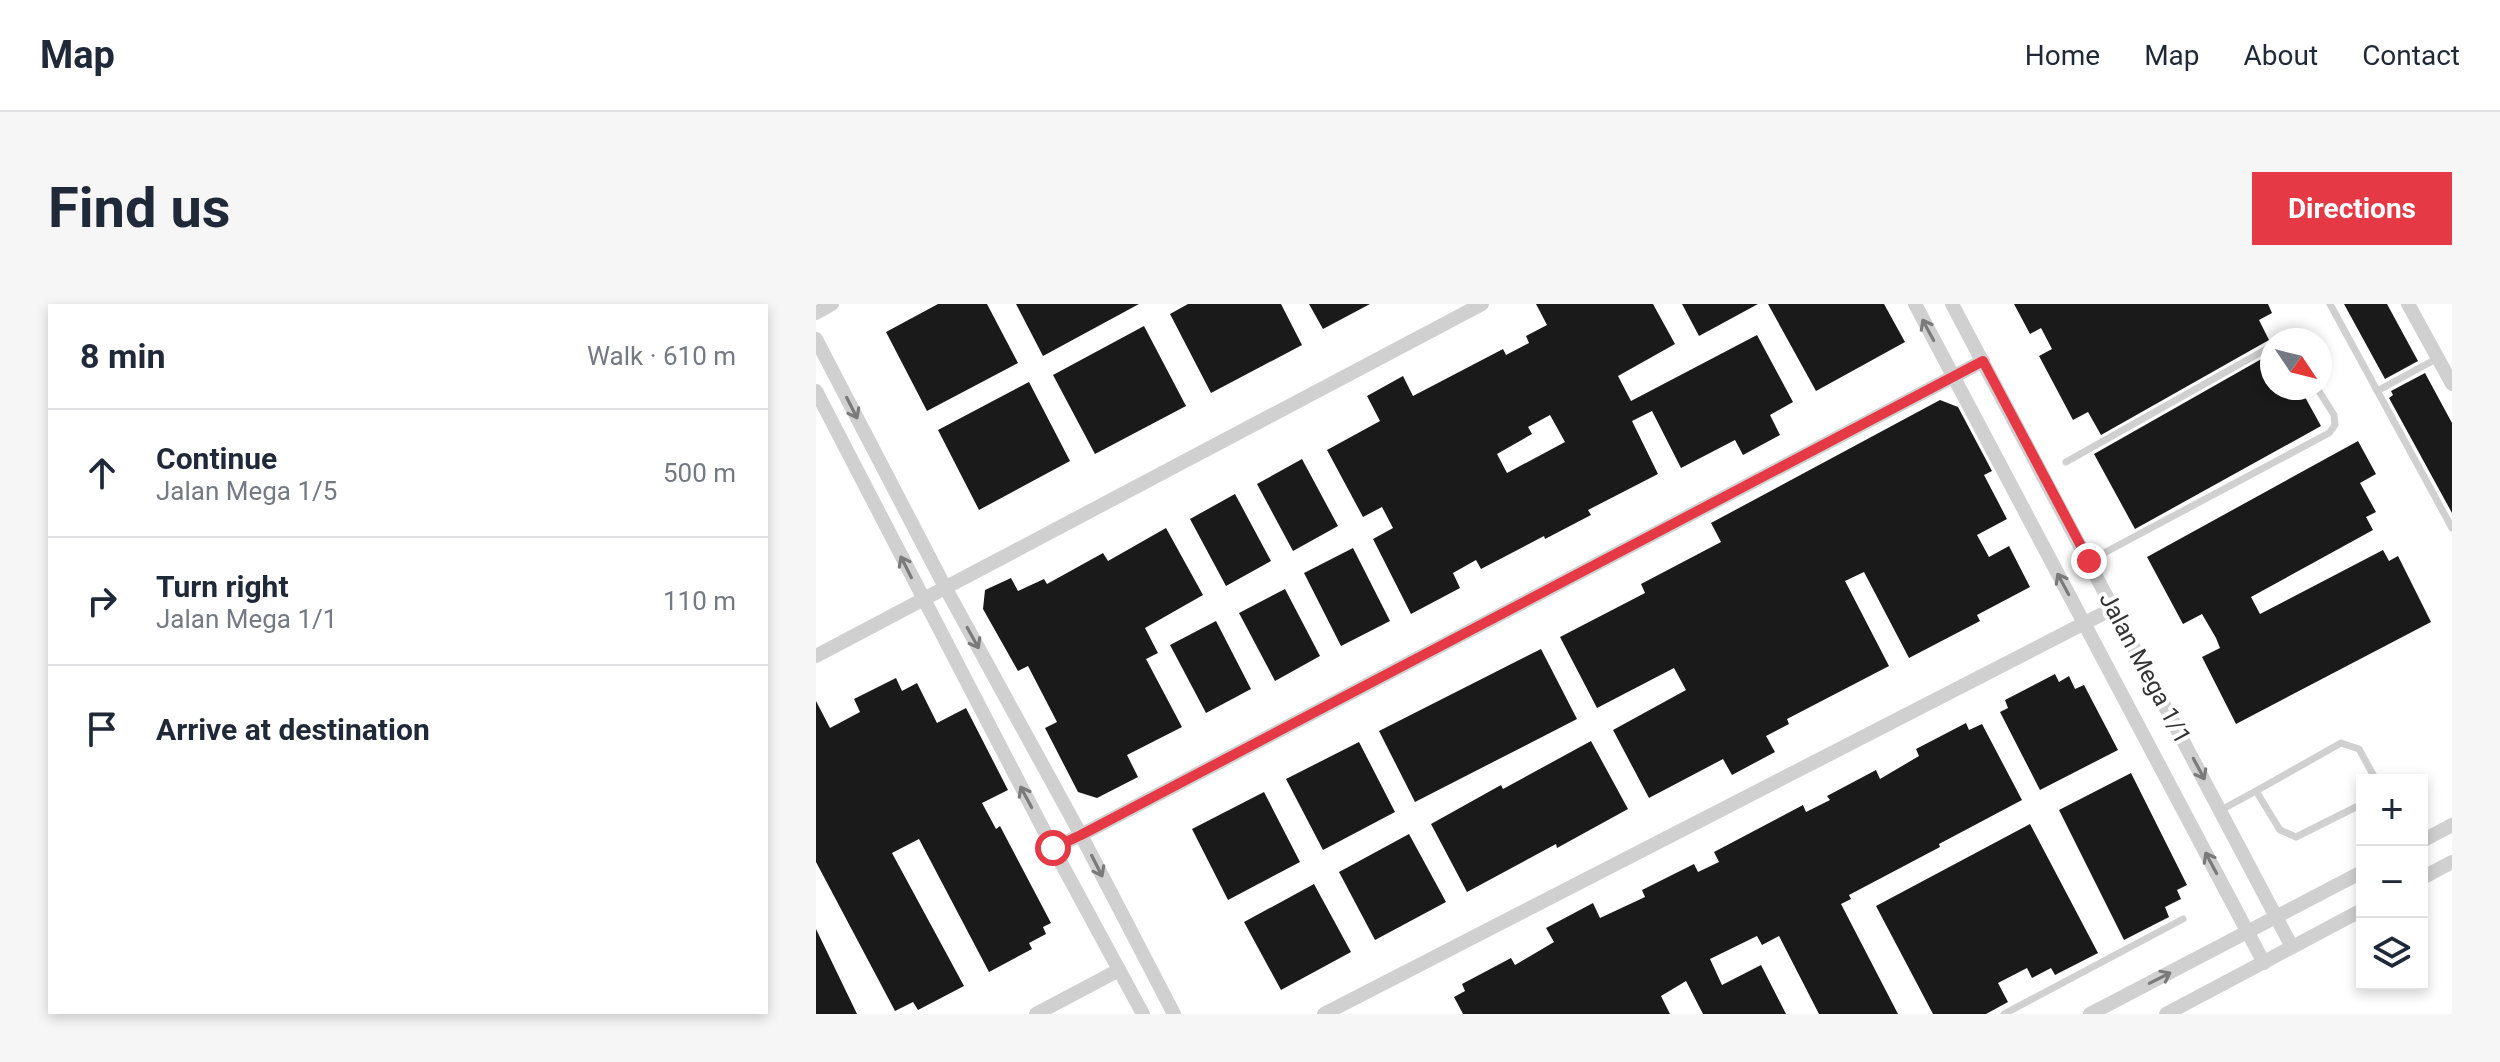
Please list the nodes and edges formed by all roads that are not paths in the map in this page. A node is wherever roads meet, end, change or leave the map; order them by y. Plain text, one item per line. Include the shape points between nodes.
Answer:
1 (832, 304) edge
2 (1482, 304) edge
3 (1915, 304) edge
4 (1952, 304) edge
5 (2330, 304) edge
6 (2408, 304) edge
7 (816, 313) edge
8 (816, 339) edge
9 (2260, 353) edge
10 (2438, 358) junction
11 (1983, 361) junction
12 (1953, 376) junction
13 (2452, 384) edge
14 (816, 391) edge
15 (2377, 391) junction
16 (2325, 400) edge
17 (2066, 462) dead end
18 (2452, 528) edge
19 (2089, 561) junction
20 (945, 587) junction
21 (923, 600) junction
22 (2114, 608) junction
23 (2084, 623) junction
24 (816, 656) edge
25 (2373, 774) edge
26 (2256, 791) junction
27 (2356, 807) edge
28 (2221, 810) junction
29 (2452, 825) edge
30 (1081, 835) junction
31 (2428, 838) edge
32 (1053, 848) junction
33 (2452, 862) edge
34 (2356, 875) edge
35 (2428, 875) edge
36 (2356, 913) edge
37 (2278, 916) junction
38 (2183, 919) dead end
39 (2248, 932) junction
40 (2292, 947) junction
41 (2264, 963) junction
42 (1119, 970) junction
43 (1036, 1014) edge
44 (1143, 1014) edge
45 (1174, 1014) edge
46 (1324, 1014) edge
47 (2004, 1014) edge
48 (2090, 1014) edge
49 (2166, 1014) edge

1 - 7 street
2 - 20 street
12 -> 3 street
4 - 11 street, Jalan Mega 1/1
5 - 15 lane
6 - 10 street
8 -> 20 street
9 - 17 lane
10 - 13 street
10 - 15 lane
11 - 12 street
11 - 19 street, Jalan Mega 1/1
23 -> 12 street
12 - 30 street
21 -> 14 street
15 - 18 lane
16 - 19 lane via 2334,415 2329,433
19 - 22 street, Jalan Mega 1/1
20 - 21 street
20 -> 30 street
21 - 24 street
32 -> 21 street
22 - 23 street
22 -> 28 street, Jalan Mega 1/1
39 -> 23 street
23 - 46 street
25 - 26 lane via 2359,749 2341,743
26 - 27 lane via 2280,830 2296,837
26 - 28 lane
28 - 37 street, Jalan Mega 1/1
29 - 31 street
30 - 32 street
30 -> 45 street
32 - 42 street
33 - 35 street
34 - 37 street
36 - 40 street
37 - 39 street
37 - 40 street, Jalan Mega 1/1
38 - 47 lane
39 - 41 street
48 -> 39 street
40 - 41 street
41 - 49 street
42 - 43 street
42 - 44 street

